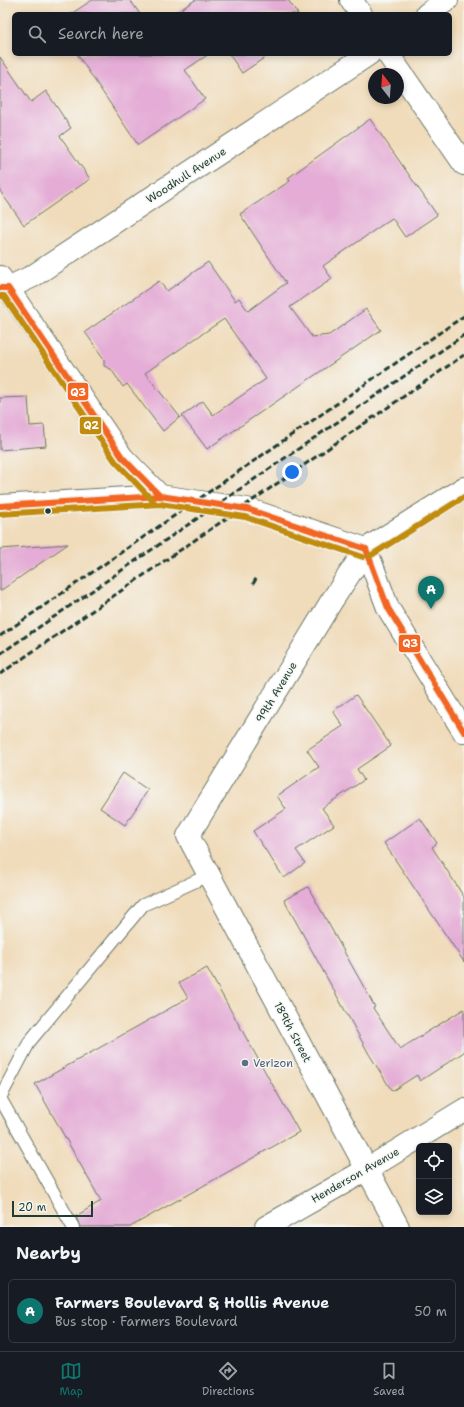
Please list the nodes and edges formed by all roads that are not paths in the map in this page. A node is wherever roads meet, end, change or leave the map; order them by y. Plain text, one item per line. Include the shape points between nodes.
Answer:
1 (351, 0) edge
2 (447, 0) edge
3 (360, 12) edge
4 (430, 12) edge
5 (366, 56) edge
6 (389, 56) edge
7 (464, 164) edge
8 (3, 284) edge
9 (464, 488) edge
10 (160, 496) junction
11 (0, 506) edge
12 (366, 549) junction
13 (464, 732) edge
14 (188, 836) joint
15 (209, 875) junction
16 (0, 1098) edge
17 (464, 1110) edge
18 (366, 1170) junction
19 (73, 1227) edge
20 (266, 1227) edge
21 (398, 1227) edge

1 - 3 street
2 - 4 street
5 - 8 street, Woodhull Avenue via 33,276
6 - 7 street
8 - 10 street via 122,458
9 - 12 street
10 - 11 street
10 - 12 street via 246,509
12 - 13 street via 388,608
12 - 14 street, 99th Avenue
14 - 15 street, 189th Street
15 - 16 lane via 143,905 30,1041
15 - 18 street, 189th Street
16 - 19 lane
17 - 18 street, Henderson Avenue
18 - 20 street, Henderson Avenue
18 - 21 street, 189th Street

